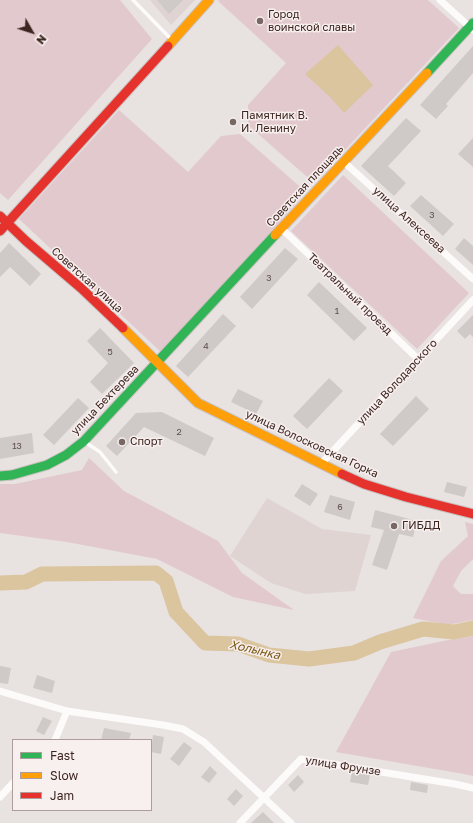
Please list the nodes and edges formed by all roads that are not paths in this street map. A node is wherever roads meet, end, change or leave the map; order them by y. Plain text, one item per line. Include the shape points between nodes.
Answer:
1 (133, 0) edge
2 (209, 0) edge
3 (440, 0) edge
4 (472, 27) edge
5 (172, 40) junction
6 (344, 162) junction
7 (0, 216) edge
8 (7, 223) junction
9 (282, 228) junction
10 (0, 230) edge
11 (473, 279) edge
12 (473, 300) edge
13 (418, 359) junction
14 (158, 362) junction
15 (84, 441) junction
16 (321, 464) junction
17 (116, 472) dead end
18 (0, 476) edge
19 (473, 514) edge
20 (0, 691) edge
21 (67, 711) junction
22 (55, 739) edge
23 (12, 784) edge
24 (473, 788) edge
25 (0, 796) edge
26 (265, 798) junction
27 (240, 823) edge
28 (291, 823) edge

1 - 5 lane
2 - 5 street
3 - 4 street, Советская площадь
4 - 6 street, Советская площадь
5 - 8 street
6 - 9 street, Советская площадь
6 - 11 street, улица Алексеева
7 - 8 street, Советская улица
8 - 10 street
8 - 14 street, Советская улица via 81,288
9 - 13 street, Театральный проезд
9 - 14 street, Советская площадь
12 - 13 street, улица Володарского
13 - 16 street, улица Володарского
14 - 15 street, улица Бехтерева
14 - 16 street, улица Волосковская Горка via 198,403
15 - 17 lane via 100,452
15 - 18 street, улица Бехтерева via 47,465
16 - 19 street, улица Волосковская Горка via 364,484
20 - 21 street
21 - 22 street
21 - 26 street via 183,729 204,742
23 - 25 street
24 - 26 street, улица Фрунзе via 300,759
26 - 27 street, улица Фрунзе
26 - 28 street

